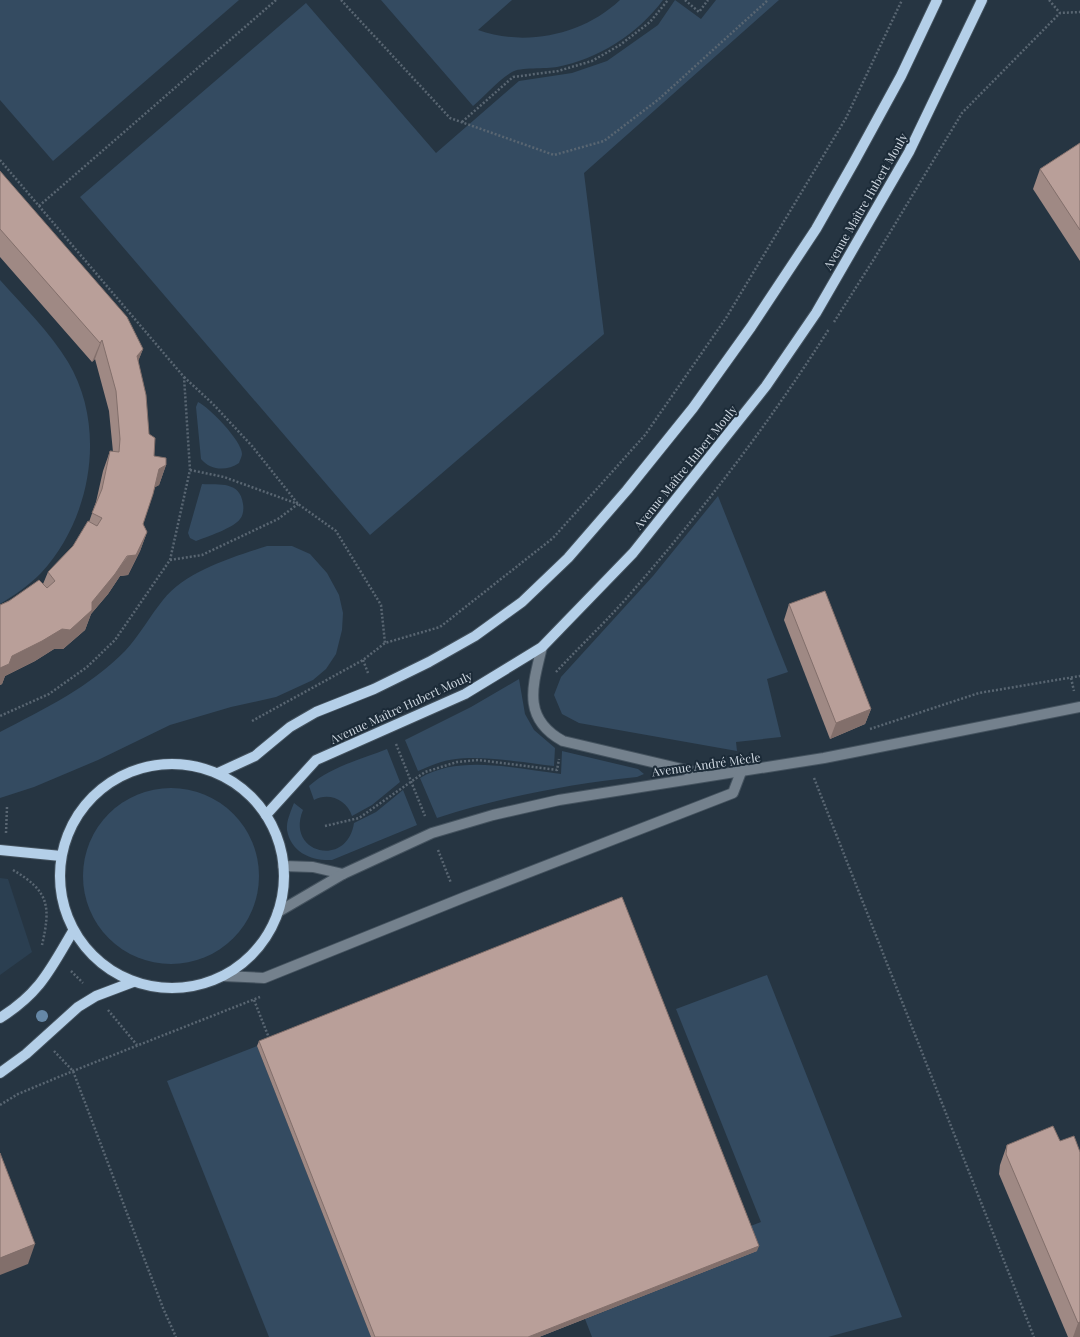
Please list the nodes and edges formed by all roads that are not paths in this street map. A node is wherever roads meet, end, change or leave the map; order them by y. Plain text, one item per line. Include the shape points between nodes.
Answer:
1 (937, 0) edge
2 (982, 0) edge
3 (542, 647) junction
4 (1079, 709) edge
5 (741, 772) junction
6 (218, 773) junction
7 (709, 775) junction
8 (266, 814) junction
9 (0, 850) edge
10 (61, 856) junction
11 (283, 866) junction
12 (343, 874) junction
13 (278, 912) junction
14 (73, 931) junction
15 (223, 976) junction
16 (133, 982) junction
17 (0, 1018) edge
18 (0, 1073) edge

1 - 6 main road via 901,76 816,229 698,402 628,490 568,558 522,602 475,636 374,689 316,712 290,727 255,756
2 - 3 main road, Avenue Maître Hubert Mouly via 909,152 816,313 766,386 633,553
3 - 7 street via 532,692 538,719 556,737 563,741
3 - 8 main road, Avenue Maître Hubert Mouly via 464,694 316,760
4 - 5 street, Avenue André Mècle
5 - 7 street, Avenue André Mècle
5 - 15 street via 733,793 264,978
6 - 8 main road via 245,790
6 - 10 main road via 185,764 151,765 119,776 92,797 72,824
7 - 12 street, Avenue André Mècle via 559,800 492,815 432,833
8 - 11 main road via 278,839
9 - 10 main road
10 - 14 main road via 60,895
11 - 12 street via 313,866
11 - 13 main road via 284,889
12 - 13 street, Avenue André Mècle
13 - 15 main road via 258,947 241,964
14 - 16 main road via 89,953 109,970
14 - 17 main road via 49,974 33,993
15 - 16 main road via 185,988 165,988
16 - 18 main road via 96,996 78,1007

